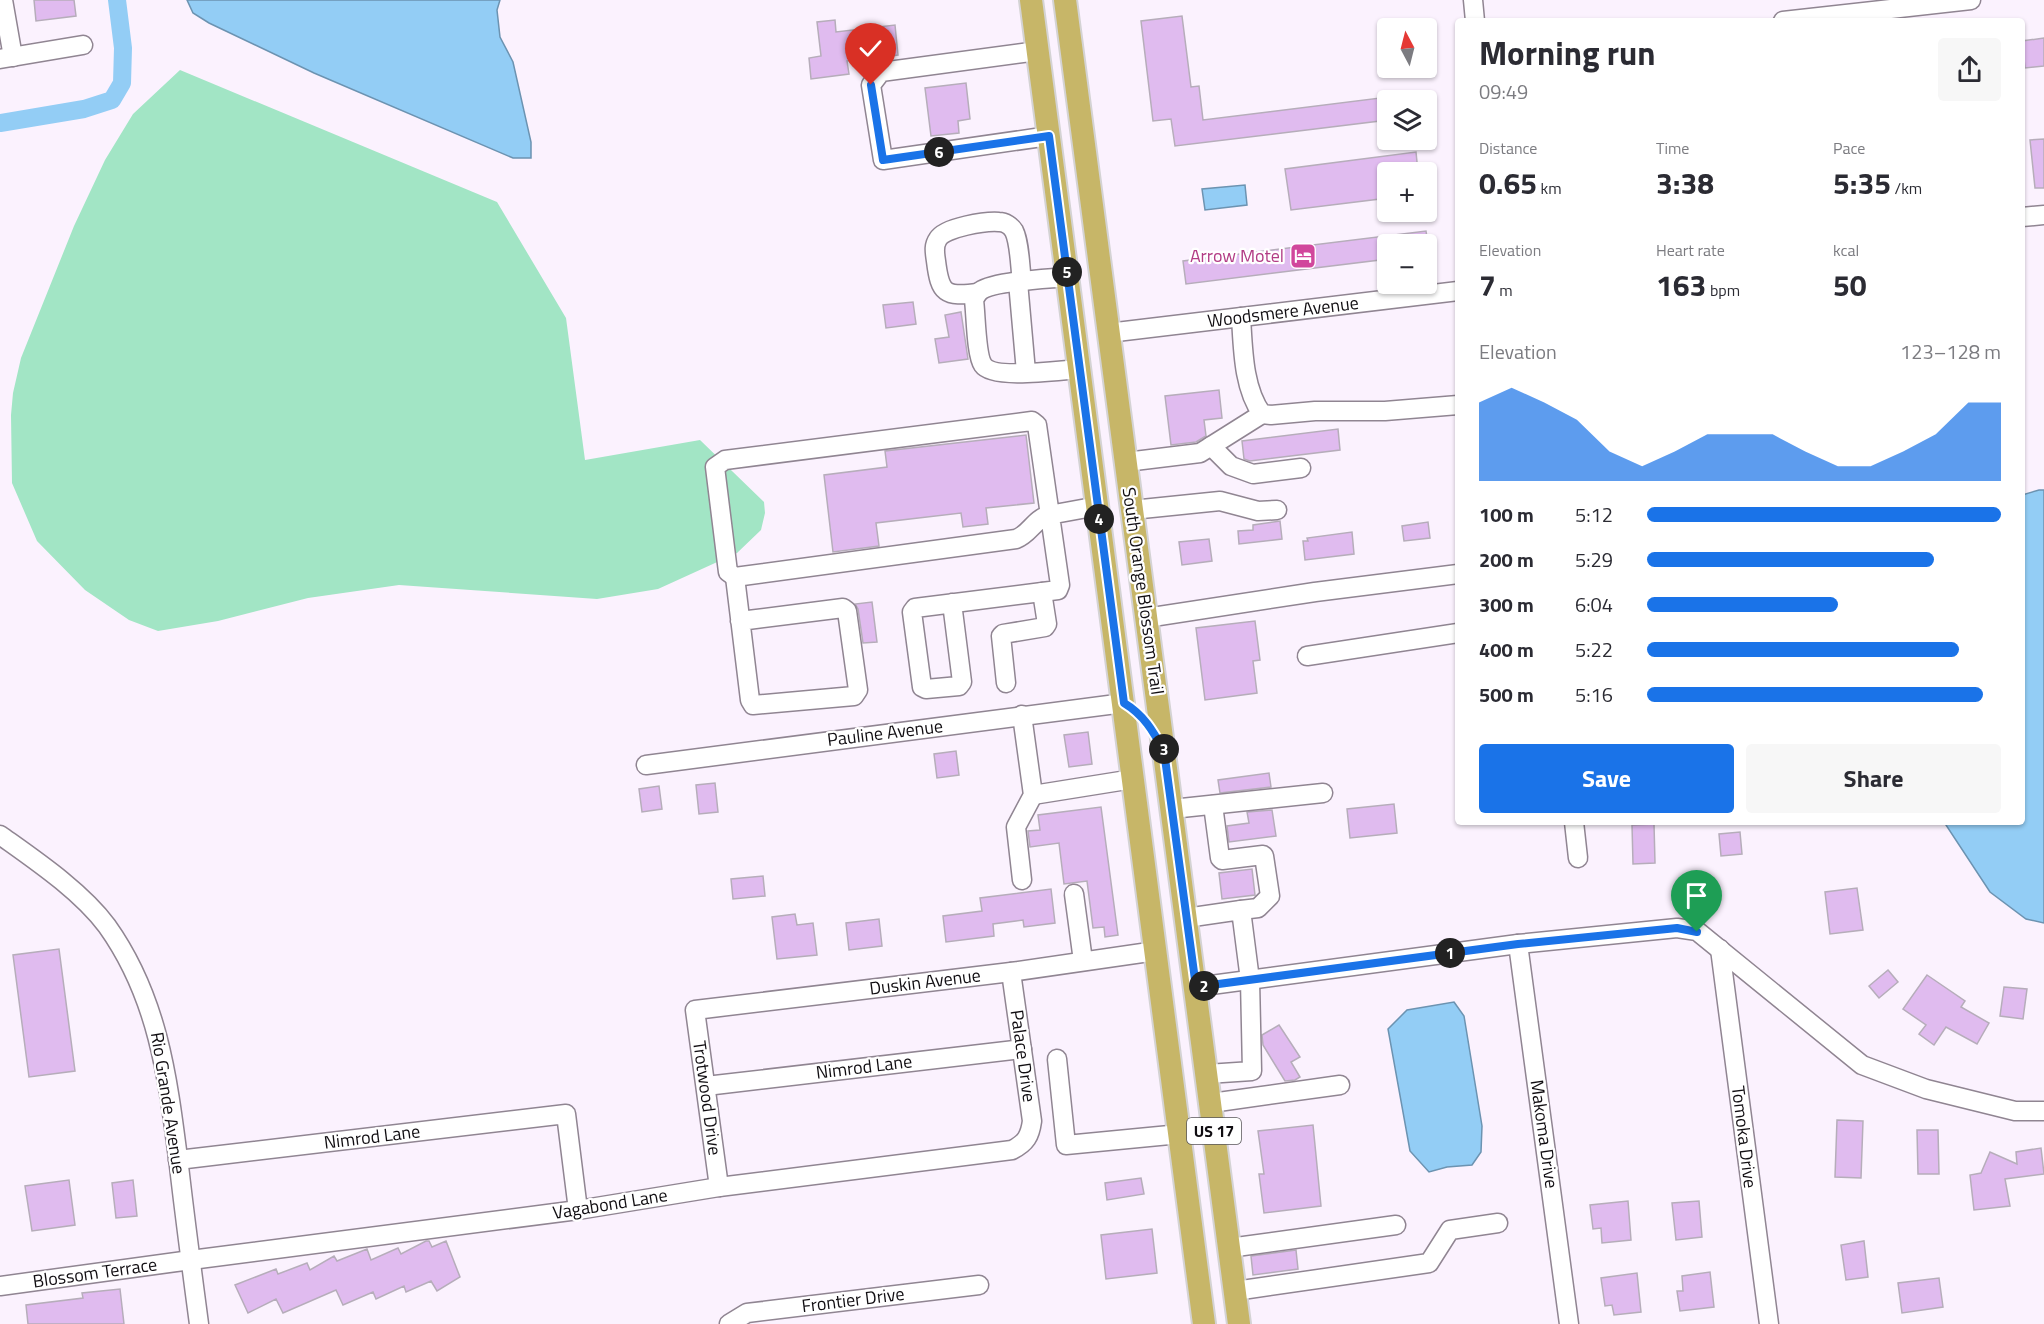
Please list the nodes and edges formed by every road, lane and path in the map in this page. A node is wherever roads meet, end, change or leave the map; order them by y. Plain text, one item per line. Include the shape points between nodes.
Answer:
1 (3, 0) edge
2 (1031, 0) edge
3 (1065, 0) edge
4 (1473, 0) edge
5 (1971, 0) edge
6 (1475, 18) edge
7 (1810, 18) edge
8 (83, 45) dead end
9 (1038, 51) junction
10 (6, 58) edge
11 (1049, 136) junction
12 (2044, 214) edge
13 (2025, 217) edge
14 (1067, 277) junction
15 (1020, 282) junction
16 (1455, 291) edge
17 (978, 293) junction
18 (1241, 317) junction
19 (1108, 333) junction
20 (1079, 369) junction
21 (1026, 372) junction
22 (1455, 405) edge
23 (1262, 414) junction
24 (1211, 446) junction
25 (1126, 462) junction
26 (1301, 468) dead end
27 (1098, 506) junction
28 (1132, 510) junction
29 (1277, 510) dead end
30 (1049, 515) junction
31 (1455, 574) edge
32 (735, 577) junction
33 (1042, 592) junction
34 (952, 603) junction
35 (1146, 618) junction
36 (740, 621) junction
37 (1113, 625) junction
38 (1455, 633) edge
39 (1307, 656) dead end
40 (1153, 666) junction
41 (1006, 683) dead end
42 (1124, 703) junction
43 (1022, 715) junction
44 (1164, 751) junction
45 (646, 765) dead end
46 (1133, 779) junction
47 (1323, 793) dead end
48 (1033, 795) junction
49 (1213, 806) junction
50 (1172, 809) junction
51 (1574, 825) edge
52 (0, 835) edge
53 (1578, 858) dead end
54 (1022, 879) dead end
55 (1074, 894) dead end
56 (1241, 910) junction
57 (1186, 918) junction
58 (1518, 944) junction
59 (1720, 950) junction
60 (1156, 951) junction
61 (1083, 961) junction
62 (1011, 972) junction
63 (1250, 980) junction
64 (1196, 987) junction
65 (695, 1010) joint
66 (1022, 1048) junction
67 (1057, 1059) dead end
68 (1207, 1074) junction
69 (1340, 1085) dead end
70 (706, 1086) junction
71 (1211, 1103) junction
72 (2044, 1111) edge
73 (1180, 1134) junction
74 (1027, 1140) joint
75 (178, 1160) junction
76 (719, 1187) junction
77 (578, 1210) junction
78 (1498, 1223) dead end
79 (1396, 1225) dead end
80 (1229, 1248) junction
81 (191, 1260) junction
82 (979, 1285) dead end
83 (0, 1286) edge
84 (1235, 1291) junction
85 (199, 1324) edge
86 (729, 1324) edge
87 (1204, 1324) edge
88 (1239, 1324) edge
89 (1569, 1324) edge
90 (1769, 1324) edge

1 - 10 street
2 - 9 main road, South Orange Blossom Trail / US 17
3 - 19 main road, South Orange Blossom Trail / US 17
4 - 6 street
5 - 7 street
8 - 10 street
9 - 11 main road, South Orange Blossom Trail / US 17
9 - 11 street via 881,72 871,85 883,160
11 - 14 main road, South Orange Blossom Trail / US 17
12 - 13 street
14 - 15 street
14 - 20 main road, South Orange Blossom Trail / US 17
15 - 17 street via 998,284
15 - 17 street via 1014,230 1007,224 952,228 934,246 939,281 950,293
15 - 21 street
16 - 18 street, Woodsmere Avenue
17 - 21 street via 974,300 980,358 985,367 1005,373
18 - 19 street, Woodsmere Avenue
18 - 23 street via 1249,382
19 - 25 main road, South Orange Blossom Trail / US 17
20 - 21 street
20 - 27 main road, South Orange Blossom Trail / US 17
22 - 23 street
23 - 24 street
24 - 25 street via 1200,453
24 - 26 street via 1231,466 1253,474
25 - 28 main road, South Orange Blossom Trail / US 17
27 - 30 street
27 - 37 main road, South Orange Blossom Trail / US 17
28 - 29 street via 1220,501 1258,511
28 - 35 main road, South Orange Blossom Trail / US 17
30 - 32 street via 1016,539
30 - 32 street via 1037,424 1032,421 725,460 715,467 728,572
30 - 33 street via 1060,585 1058,590
31 - 35 street
32 - 36 street
33 - 34 street
33 - 41 street via 1045,627 1000,636
34 - 34 street via 915,608 912,612 921,687 926,689 959,686 962,682
35 - 40 main road, South Orange Blossom Trail / US 17
36 - 36 street via 753,705 854,696 858,690 848,611 843,608
37 - 40 main road via 1136,659
37 - 42 main road, South Orange Blossom Trail / US 17
38 - 39 street
40 - 44 main road, South Orange Blossom Trail / US 17
42 - 43 street, Pauline Avenue
42 - 44 main road via 1138,711
42 - 46 main road, South Orange Blossom Trail / US 17
43 - 45 street, Pauline Avenue
43 - 48 street
44 - 50 main road, South Orange Blossom Trail / US 17
46 - 48 street
46 - 60 main road, South Orange Blossom Trail / US 17
47 - 49 street
48 - 54 street via 1016,827
49 - 50 street
49 - 56 street via 1222,860 1264,856 1270,896 1258,908
50 - 57 main road, South Orange Blossom Trail / US 17
51 - 53 street
52 - 75 street, Rio Grande Avenue via 82,900 106,925 124,954 143,990 158,1034
55 - 61 street
56 - 57 street
56 - 63 street
57 - 64 main road, South Orange Blossom Trail / US 17
58 - 59 street via 1677,928 1697,932
58 - 63 street
58 - 89 street, Makoma Drive
59 - 72 street via 1862,1065 1926,1089 1992,1106
59 - 90 street, Tomoka Drive
60 - 61 street, Duskin Avenue
60 - 73 main road, South Orange Blossom Trail / US 17
61 - 62 street, Duskin Avenue
62 - 65 street, Duskin Avenue
62 - 66 street, Palace Drive
63 - 64 street
63 - 68 street via 1252,1071
64 - 68 main road, South Orange Blossom Trail / US 17
65 - 70 street, Trotwood Drive
66 - 70 street, Nimrod Lane
66 - 74 street, Palace Drive via 1032,1120
67 - 73 street via 1066,1145
68 - 71 main road, South Orange Blossom Trail / US 17
69 - 71 street
70 - 76 street, Trotwood Drive
71 - 80 main road, South Orange Blossom Trail / US 17
73 - 87 main road, South Orange Blossom Trail / US 17
74 - 76 street, Vagabond Lane via 1012,1150
75 - 77 street, Nimrod Lane via 566,1114
75 - 81 street, Rio Grande Avenue
76 - 77 street, Vagabond Lane
77 - 81 street, Vagabond Lane
78 - 84 street via 1450,1230 1429,1263
79 - 80 street
80 - 84 main road, South Orange Blossom Trail / US 17
81 - 83 street, Blossom Terrace
81 - 85 street, Rio Grande Avenue
82 - 86 street, Frontier Drive via 747,1313
84 - 88 main road, South Orange Blossom Trail / US 17

